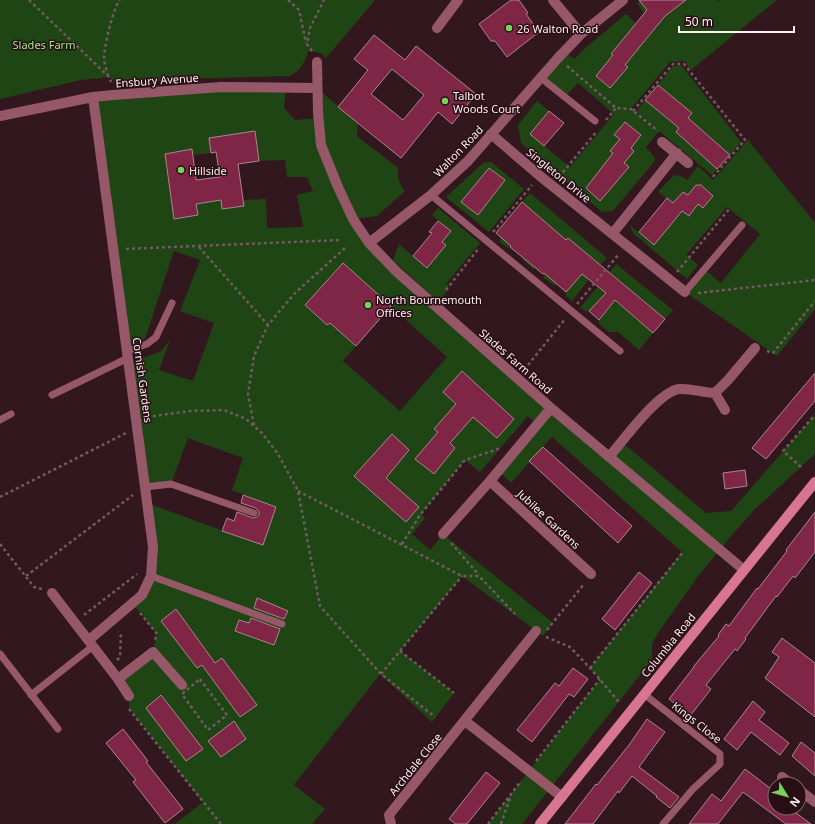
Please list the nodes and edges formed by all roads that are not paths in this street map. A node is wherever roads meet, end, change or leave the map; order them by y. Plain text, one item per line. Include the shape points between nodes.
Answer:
1 (458, 0) edge
2 (553, 0) edge
3 (624, 0) edge
4 (437, 28) dead end
5 (581, 34) junction
6 (317, 62) road end
7 (541, 78) junction
8 (317, 88) junction
9 (93, 97) junction
10 (0, 116) edge
11 (595, 121) dead end
12 (491, 134) junction
13 (662, 142) road end
14 (677, 153) junction
15 (688, 163) dead end
16 (431, 196) junction
17 (742, 224) dead end
18 (613, 233) junction
19 (369, 243) junction
20 (686, 292) joint
21 (172, 303) dead end
22 (755, 348) road end
23 (620, 351) dead end
24 (127, 355) junction
25 (715, 393) junction
26 (52, 395) dead end
27 (551, 408) junction
28 (725, 410) dead end
29 (11, 414) dead end
30 (0, 420) edge
31 (609, 457) junction
32 (490, 480) junction
33 (815, 482) edge
34 (145, 487) junction
35 (254, 513) dead end
36 (443, 534) road end
37 (744, 570) junction
38 (591, 574) road end
39 (151, 576) junction
40 (52, 593) road end
41 (282, 624) dead end
42 (536, 631) dead end
43 (91, 643) junction
44 (0, 654) edge
45 (118, 678) junction
46 (182, 685) dead end
47 (644, 694) junction
48 (31, 695) junction
49 (129, 696) road end
50 (465, 721) junction
51 (58, 729) dead end
52 (562, 797) junction
53 (391, 824) edge
54 (540, 824) edge
55 (663, 824) edge

1 - 4 street
2 - 5 street
3 - 5 street, Walton Road
5 - 7 street, Walton Road
6 - 8 street, Slades Farm Road
7 - 11 lane
7 - 12 street, Walton Road
8 - 9 street, Ensbury Avenue via 221,87
8 - 19 street, Slades Farm Road via 321,146 353,219
9 - 10 street, Ensbury Avenue
9 - 24 street, Cornish Gardens
12 - 16 street, Walton Road via 468,161
12 - 18 street, Singleton Drive
13 - 14 street
14 - 15 street
14 - 18 street
16 - 19 street, Walton Road
16 - 23 lane
17 - 20 lane
18 - 20 street, Singleton Drive
19 - 27 street, Slades Farm Road via 412,286
21 - 24 lane via 156,337
22 - 25 street
24 - 26 lane
24 - 34 street, Cornish Gardens
25 - 28 street
25 - 31 street via 678,389 669,393 653,405
27 - 31 street, Slades Farm Road
27 - 32 street
29 - 30 lane
31 - 37 street, Slades Farm Road
32 - 36 street
32 - 38 street, Jubilee Gardens
33 - 37 street, Columbia Road
34 - 35 lane via 171,484
34 - 39 street, Cornish Gardens via 153,547
37 - 47 street, Columbia Road
39 - 41 lane
39 - 43 street, Cornish Gardens via 142,595
40 - 43 street
42 - 50 street, Archdale Close
43 - 45 street
43 - 48 lane
44 - 48 lane
45 - 46 street via 153,652
45 - 49 street
47 - 52 street, Columbia Road
47 - 55 lane, Kings Close via 720,754 720,764
48 - 51 lane
50 - 52 street
50 - 53 street, Archdale Close via 389,815
52 - 54 street, Columbia Road

